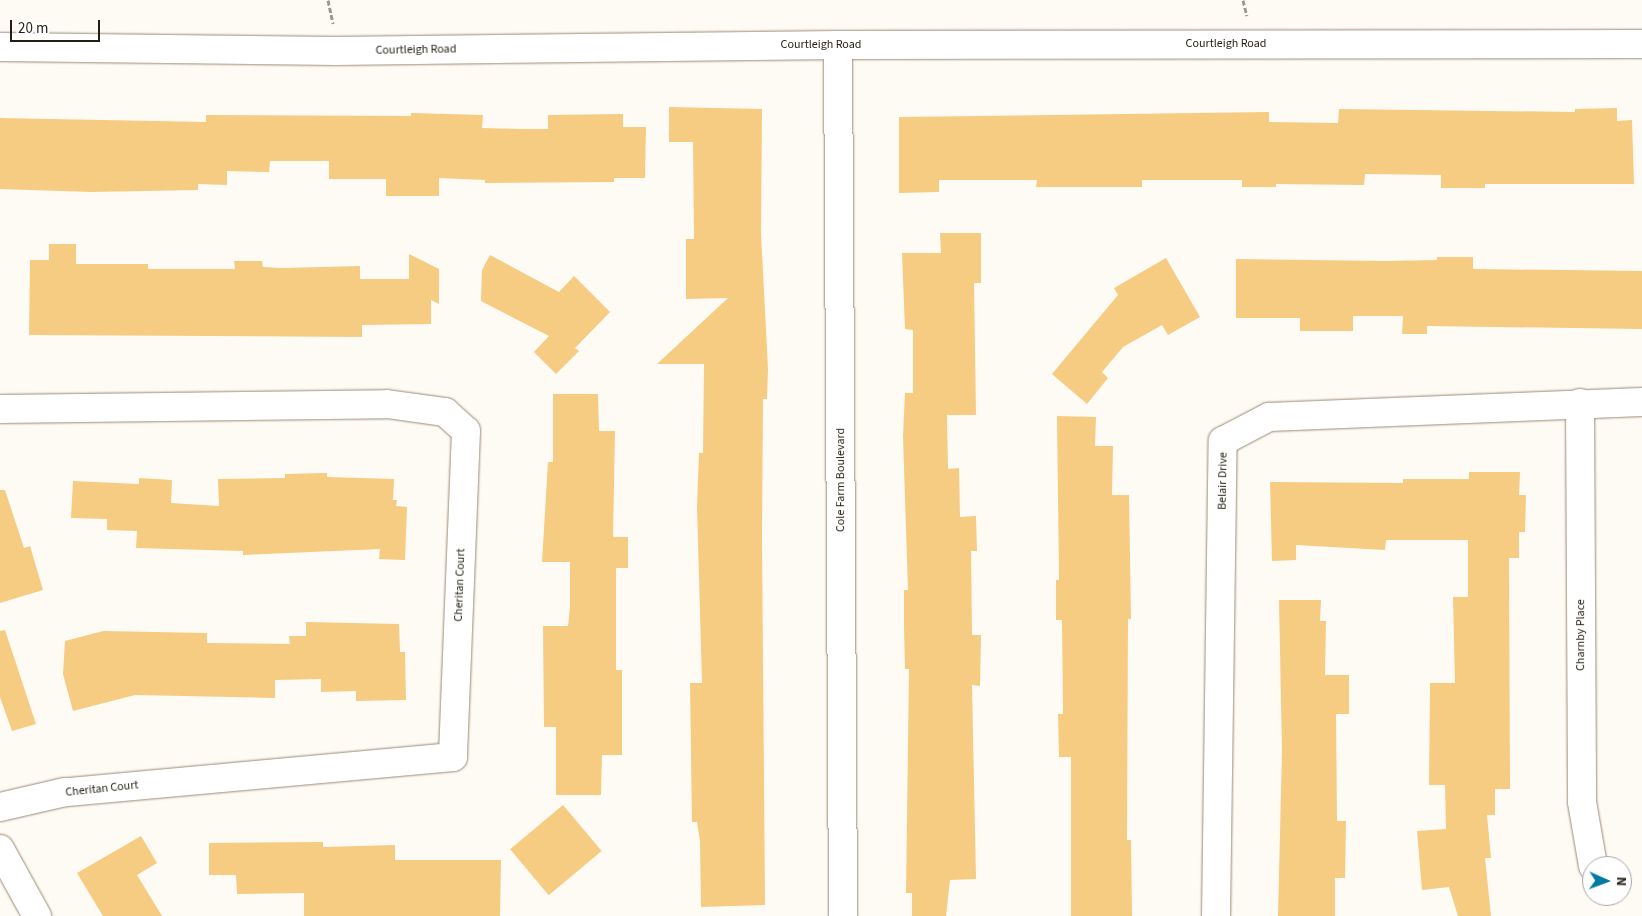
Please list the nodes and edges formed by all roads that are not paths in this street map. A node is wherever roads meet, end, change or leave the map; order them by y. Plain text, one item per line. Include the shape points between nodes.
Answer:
1 (1642, 44) edge
2 (838, 45) junction
3 (0, 47) edge
4 (1642, 402) edge
5 (1580, 403) junction
6 (0, 409) edge
7 (0, 807) edge
8 (0, 849) edge
9 (1591, 856) edge
10 (36, 916) edge
11 (842, 916) edge
12 (1216, 916) edge

1 - 2 street, Courtleigh Road
2 - 3 street, Courtleigh Road via 335,51
2 - 11 street, Cole Farm Boulevard
4 - 5 street, Belair Drive
5 - 9 street, Charnby Place via 1582,802
5 - 12 street, Belair Drive via 1269,417 1223,441
6 - 7 street, Cheritan Court via 387,404 445,412 466,431 453,757 65,792
8 - 10 street

